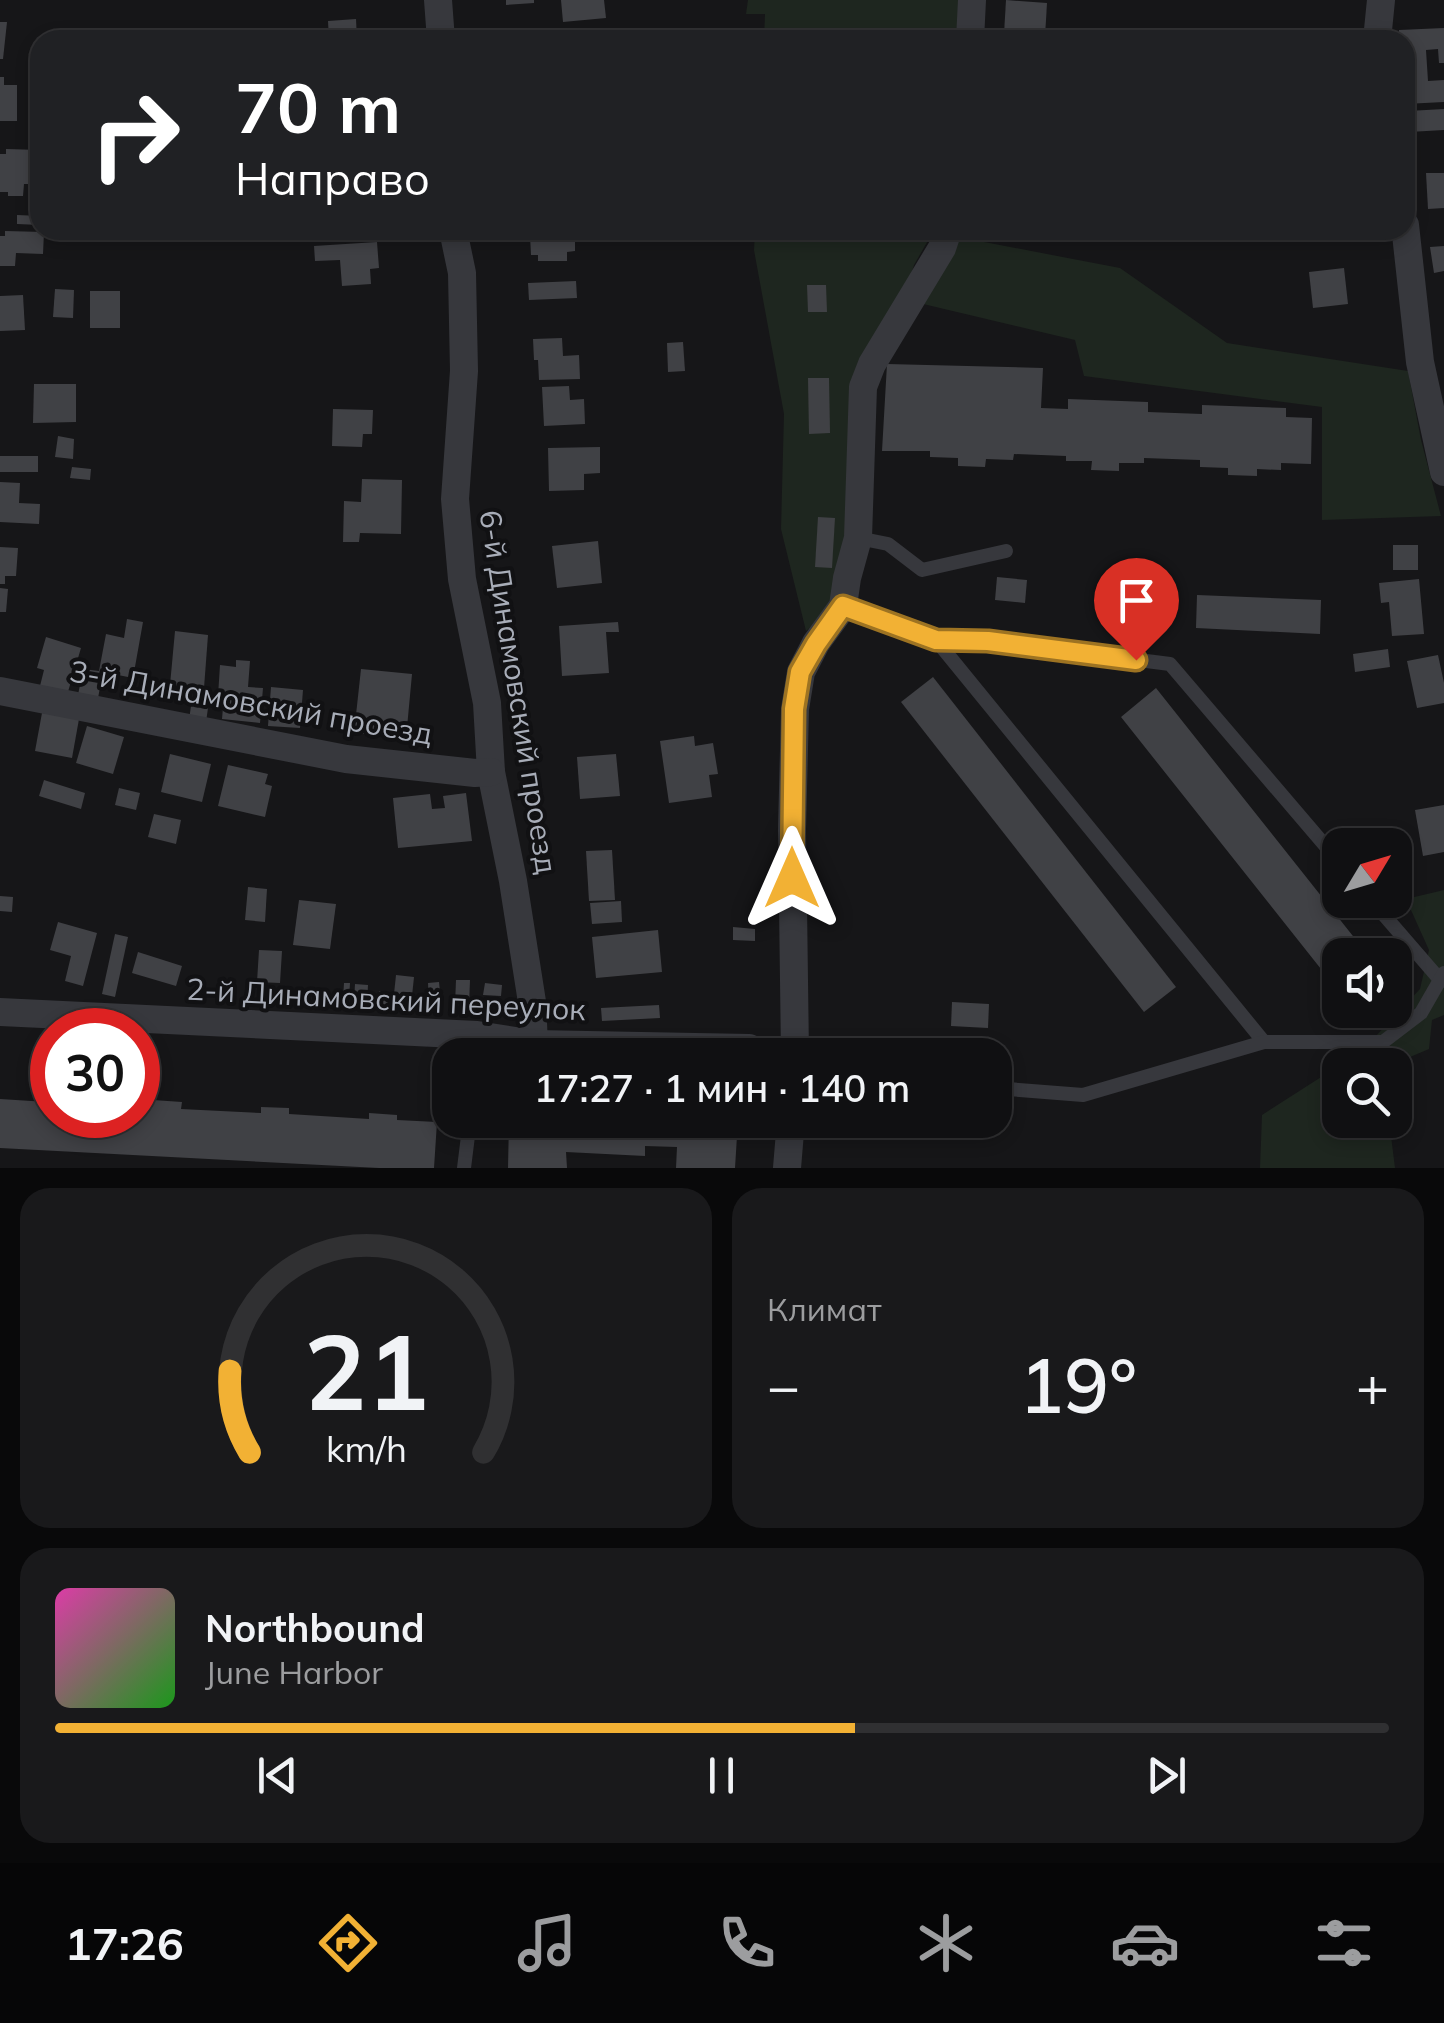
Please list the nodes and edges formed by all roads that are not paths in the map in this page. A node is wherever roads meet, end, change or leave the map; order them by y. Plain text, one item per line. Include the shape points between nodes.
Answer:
1 (438, 0) edge
2 (972, 0) edge
3 (1382, 0) edge
4 (440, 30) edge
5 (970, 30) edge
6 (1378, 30) edge
7 (455, 240) edge
8 (945, 240) edge
9 (1407, 240) edge
10 (1444, 472) edge
11 (858, 538) junction
12 (1006, 551) dead end
13 (843, 606) junction
14 (936, 640) junction
15 (0, 692) edge
16 (491, 772) junction
17 (1322, 842) edge
18 (1388, 918) edge
19 (1442, 977) edge
20 (0, 1012) edge
21 (534, 1038) edge
22 (794, 1038) edge
23 (432, 1042) edge
24 (1264, 1042) junction
25 (1012, 1089) edge
26 (468, 1138) edge
27 (790, 1138) edge
28 (464, 1168) edge
29 (788, 1168) edge

1 - 4 street
2 - 5 street
3 - 6 street
7 - 16 street, 6-й Динамовский проезд via 464,371 456,500
8 - 11 street via 863,387
9 - 10 street via 1420,362
11 - 12 lane via 888,544 922,570
11 - 13 street
13 - 14 lane
13 - 22 street via 800,672 794,709
14 - 17 lane via 1170,664
14 - 24 lane
15 - 16 street, 3-й Динамовский проезд via 346,759
16 - 21 street, 6-й Динамовский проезд via 522,932
18 - 19 lane
19 - 24 lane via 1421,1013 1383,1042
20 - 23 street, 2-й Динамовский переулок
24 - 25 lane via 1083,1095
26 - 28 lane
27 - 29 street

